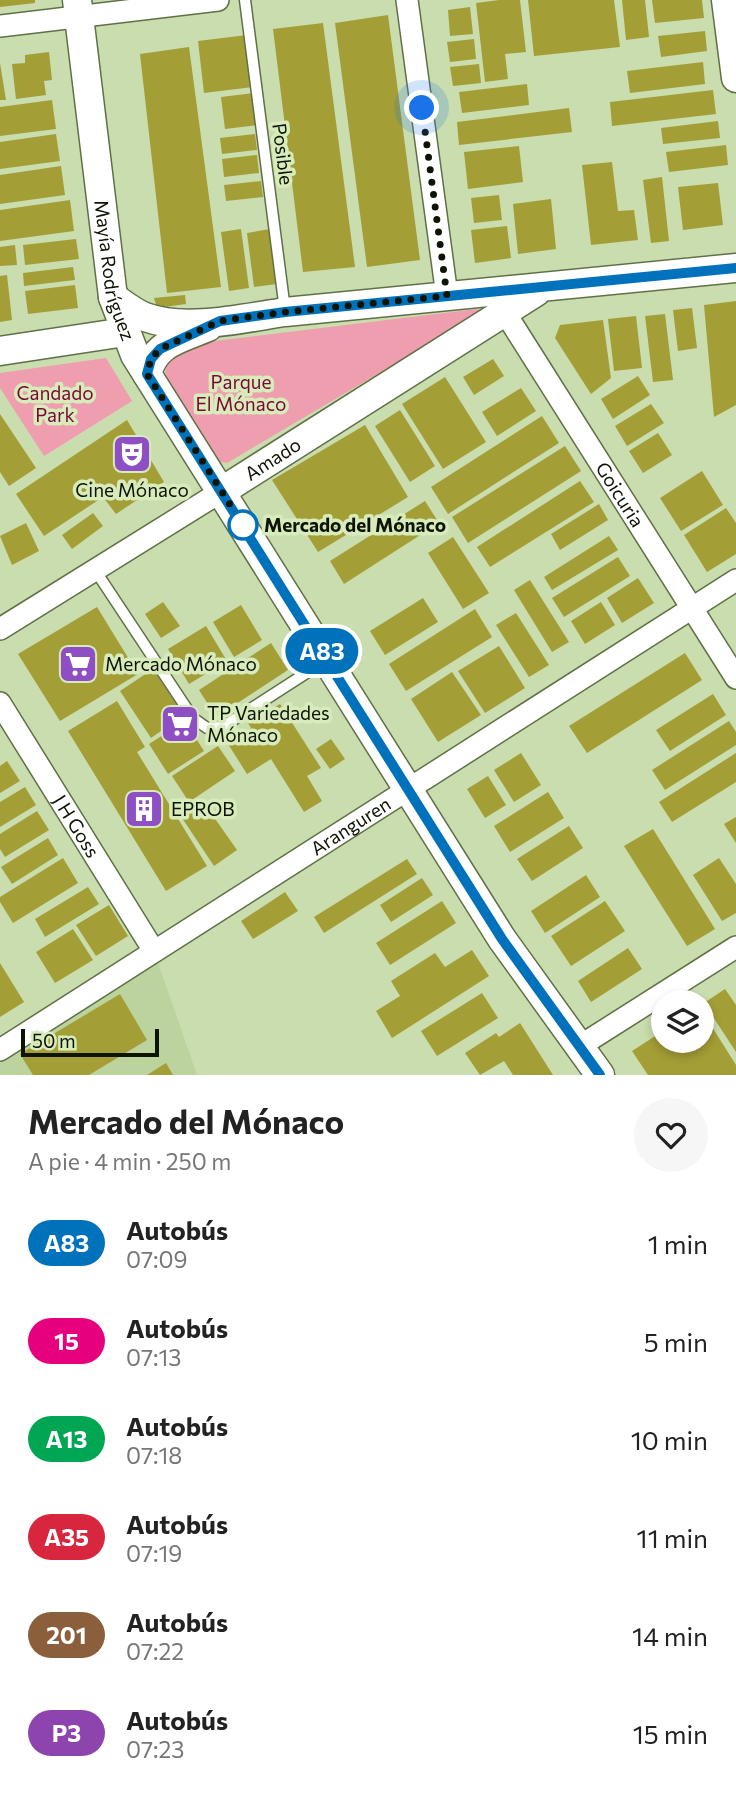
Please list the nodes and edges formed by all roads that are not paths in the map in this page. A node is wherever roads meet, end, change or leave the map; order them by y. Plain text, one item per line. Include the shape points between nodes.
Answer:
1 (218, 0) edge
2 (245, 0) edge
3 (407, 0) edge
4 (726, 0) edge
5 (78, 9) edge
6 (0, 26) edge
7 (736, 78) edge
8 (736, 268) edge
9 (544, 288) junction
10 (447, 296) junction
11 (113, 297) junction
12 (504, 311) junction
13 (285, 312) junction
14 (220, 321) junction
15 (125, 332) junction
16 (0, 351) edge
17 (147, 374) junction
18 (222, 491) junction
19 (95, 569) junction
20 (736, 580) edge
21 (692, 608) junction
22 (0, 629) edge
23 (327, 659) junction
24 (736, 678) edge
25 (0, 703) edge
26 (409, 789) junction
27 (736, 947) edge
28 (154, 951) junction
29 (580, 1046) junction
30 (0, 1049) edge
31 (600, 1075) edge

1 - 5 street
2 - 13 lane, Posible
3 - 10 street
4 - 7 main road
5 - 6 street
5 - 11 main road, Mayía Rodríguez
8 - 9 main road
9 - 10 main road
9 - 12 main road, Amado
10 - 13 main road
11 - 14 main road via 145,317 171,323
11 - 15 main road, Mayía Rodríguez
12 - 18 main road, Amado
12 - 21 street, Goicuria
13 - 14 main road
14 - 17 main road via 160,349
15 - 16 main road
15 - 17 main road, Mayía Rodríguez
17 - 18 main road, Mayía Rodríguez
18 - 19 street, Amado
18 - 23 main road, Mayía Rodríguez
19 - 22 street, Amado
19 - 23 lane via 193,718 207,728 224,726
20 - 21 street, Aranguren
21 - 24 street, Goicuria
21 - 26 street, Aranguren
23 - 26 main road, Mayía Rodríguez
25 - 28 street, J H Goss
26 - 28 street, Aranguren
26 - 29 main road, Mayía Rodríguez via 502,939
27 - 29 street
28 - 30 street, Aranguren
29 - 31 main road, Mayía Rodríguez

